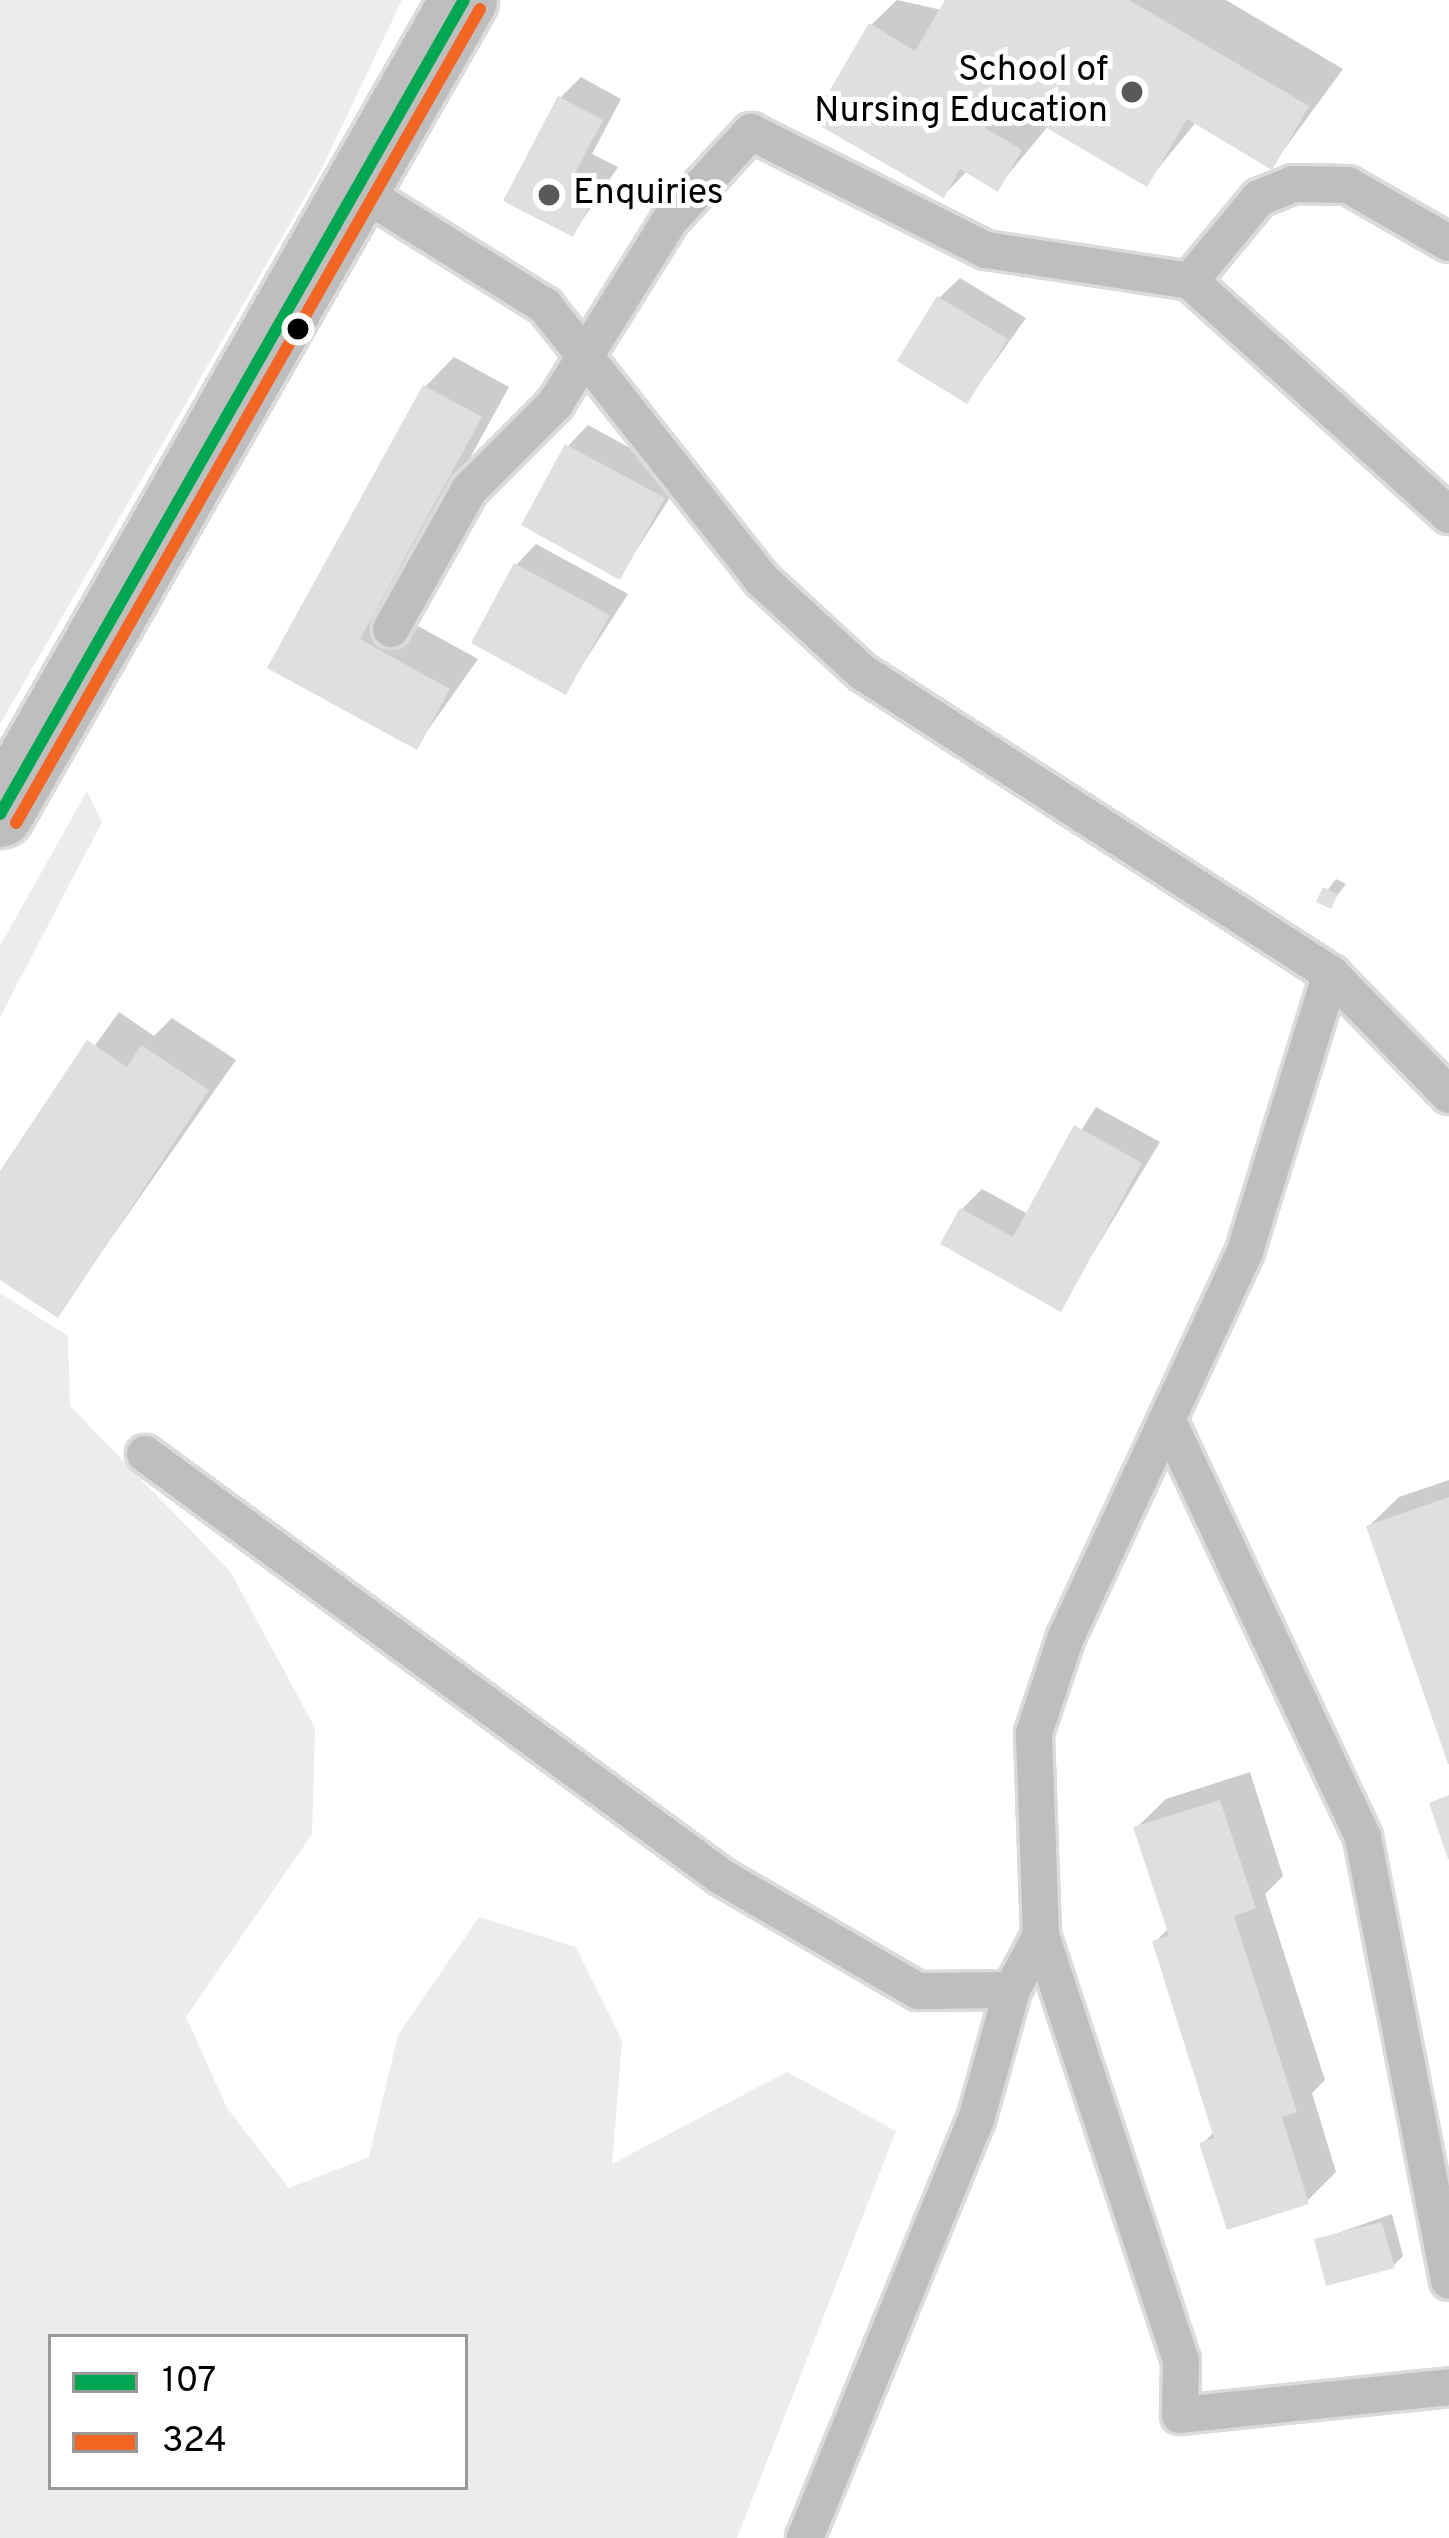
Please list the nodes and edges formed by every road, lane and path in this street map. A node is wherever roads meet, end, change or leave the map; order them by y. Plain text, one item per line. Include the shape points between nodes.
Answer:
1 (464, 0) edge
2 (354, 187) junction
3 (1449, 243) edge
4 (1190, 281) junction
5 (584, 344) junction
6 (1449, 515) edge
7 (391, 629) dead end
8 (0, 814) edge
9 (1331, 974) junction
10 (1449, 1095) edge
11 (1168, 1421) junction
12 (146, 1454) dead end
13 (1041, 1935) junction
14 (1012, 1990) junction
15 (1449, 2281) edge
16 (1449, 2387) edge
17 (805, 2538) edge

1 - 2 main road
2 - 5 lane via 493,270
2 - 8 main road
3 - 4 lane via 1348,185 1293,184 1259,198
4 - 5 lane via 986,250 751,132 670,220
4 - 6 lane
5 - 7 lane via 555,404 469,490
5 - 9 lane via 761,579 862,672
9 - 10 lane
9 - 11 lane via 1300,1045 1272,1180
11 - 13 lane via 1066,1637 1034,1733
11 - 15 lane via 1364,1838
12 - 14 lane via 722,1876 918,1991
13 - 14 lane
13 - 16 lane via 1181,2360 1180,2415 1300,2394
14 - 17 lane via 976,2120

